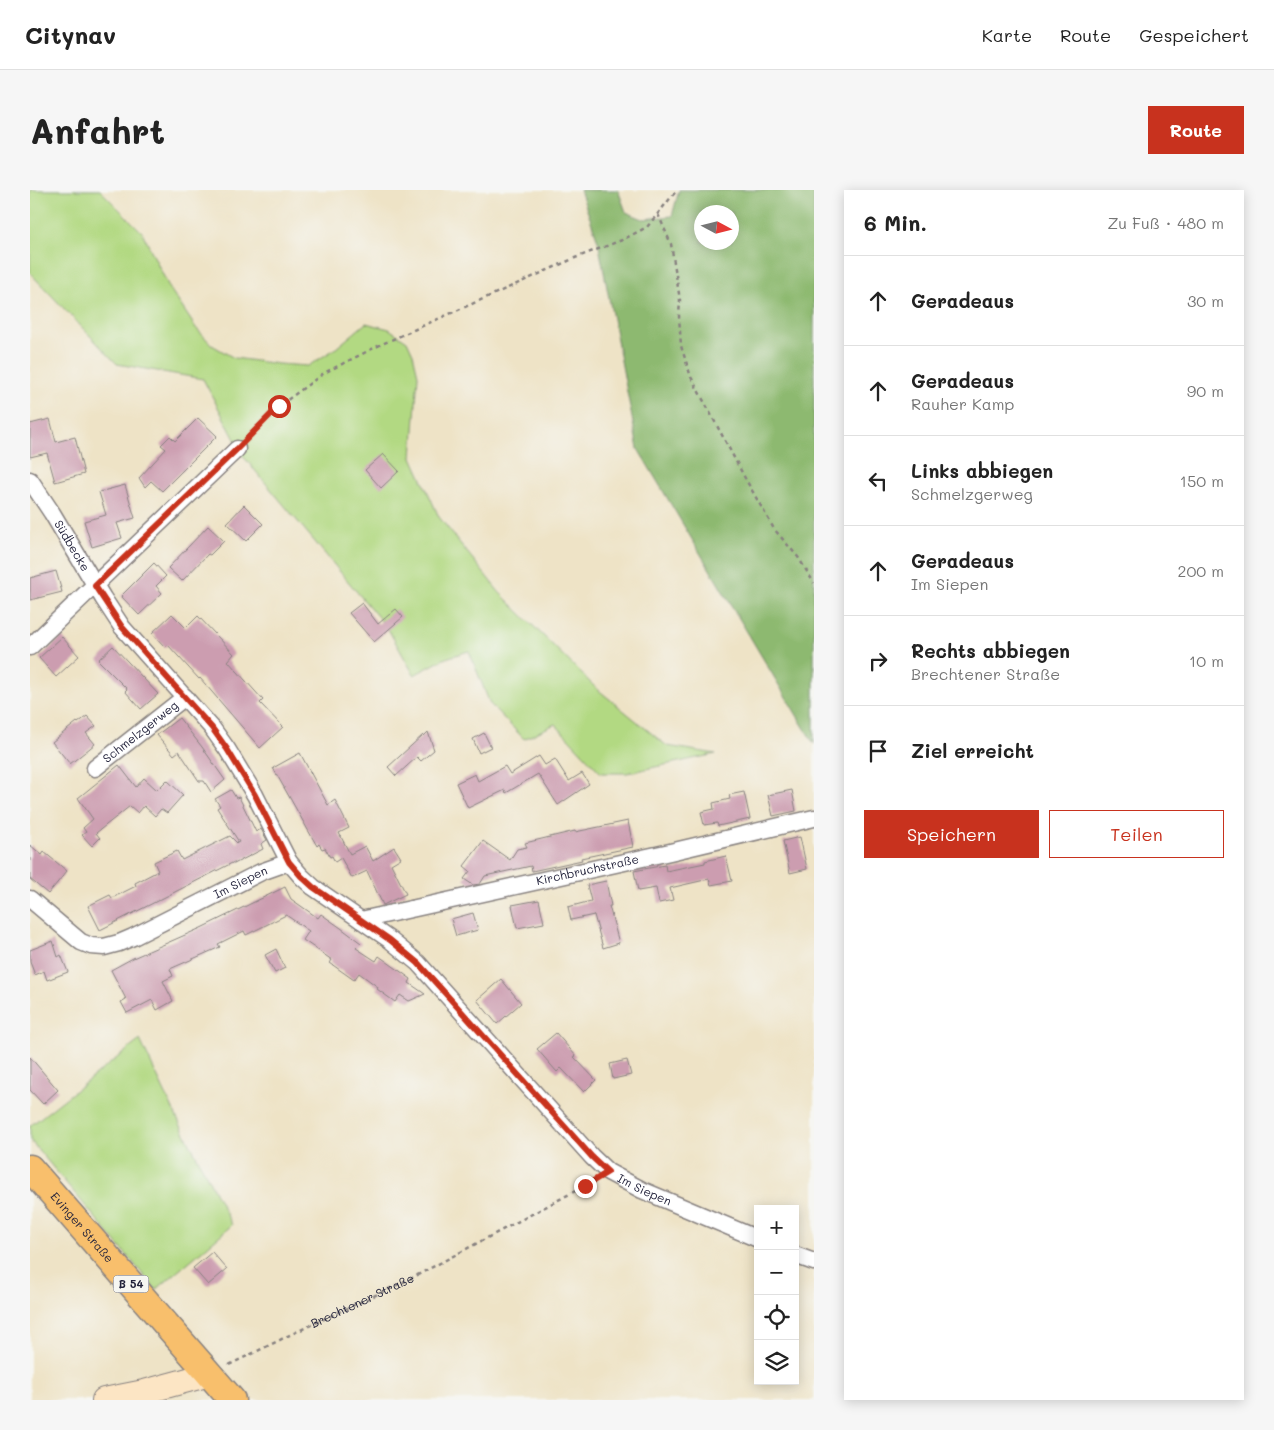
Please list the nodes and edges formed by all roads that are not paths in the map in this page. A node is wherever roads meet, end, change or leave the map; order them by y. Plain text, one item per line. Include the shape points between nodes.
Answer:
1 (237, 449) road end
2 (30, 480) edge
3 (95, 586) junction
4 (30, 647) edge
5 (185, 697) junction
6 (95, 768) dead end
7 (814, 818) edge
8 (289, 862) junction
9 (30, 899) edge
10 (361, 920) junction
11 (30, 1168) edge
12 (754, 1237) edge
13 (799, 1256) edge
14 (814, 1262) edge
15 (210, 1374) junction
16 (104, 1400) edge
17 (232, 1400) edge

1 - 3 street
2 - 3 street, Südbecke
3 - 4 street
3 - 5 street, Schmelzgerweg via 122,627
5 - 6 street, Schmelzgerweg
5 - 8 street, Schmelzgerweg via 232,756
7 - 10 street, Kirchbruchstraße
8 - 9 street, Im Siepen via 261,872 133,937 104,947 80,942
8 - 10 street, Im Siepen via 313,887
10 - 12 street, Im Siepen via 418,963 608,1172 642,1190
11 - 15 main road, Evinger Straße / B 54
13 - 14 street
15 - 16 street
15 - 17 main road, Evinger Straße / B 54

